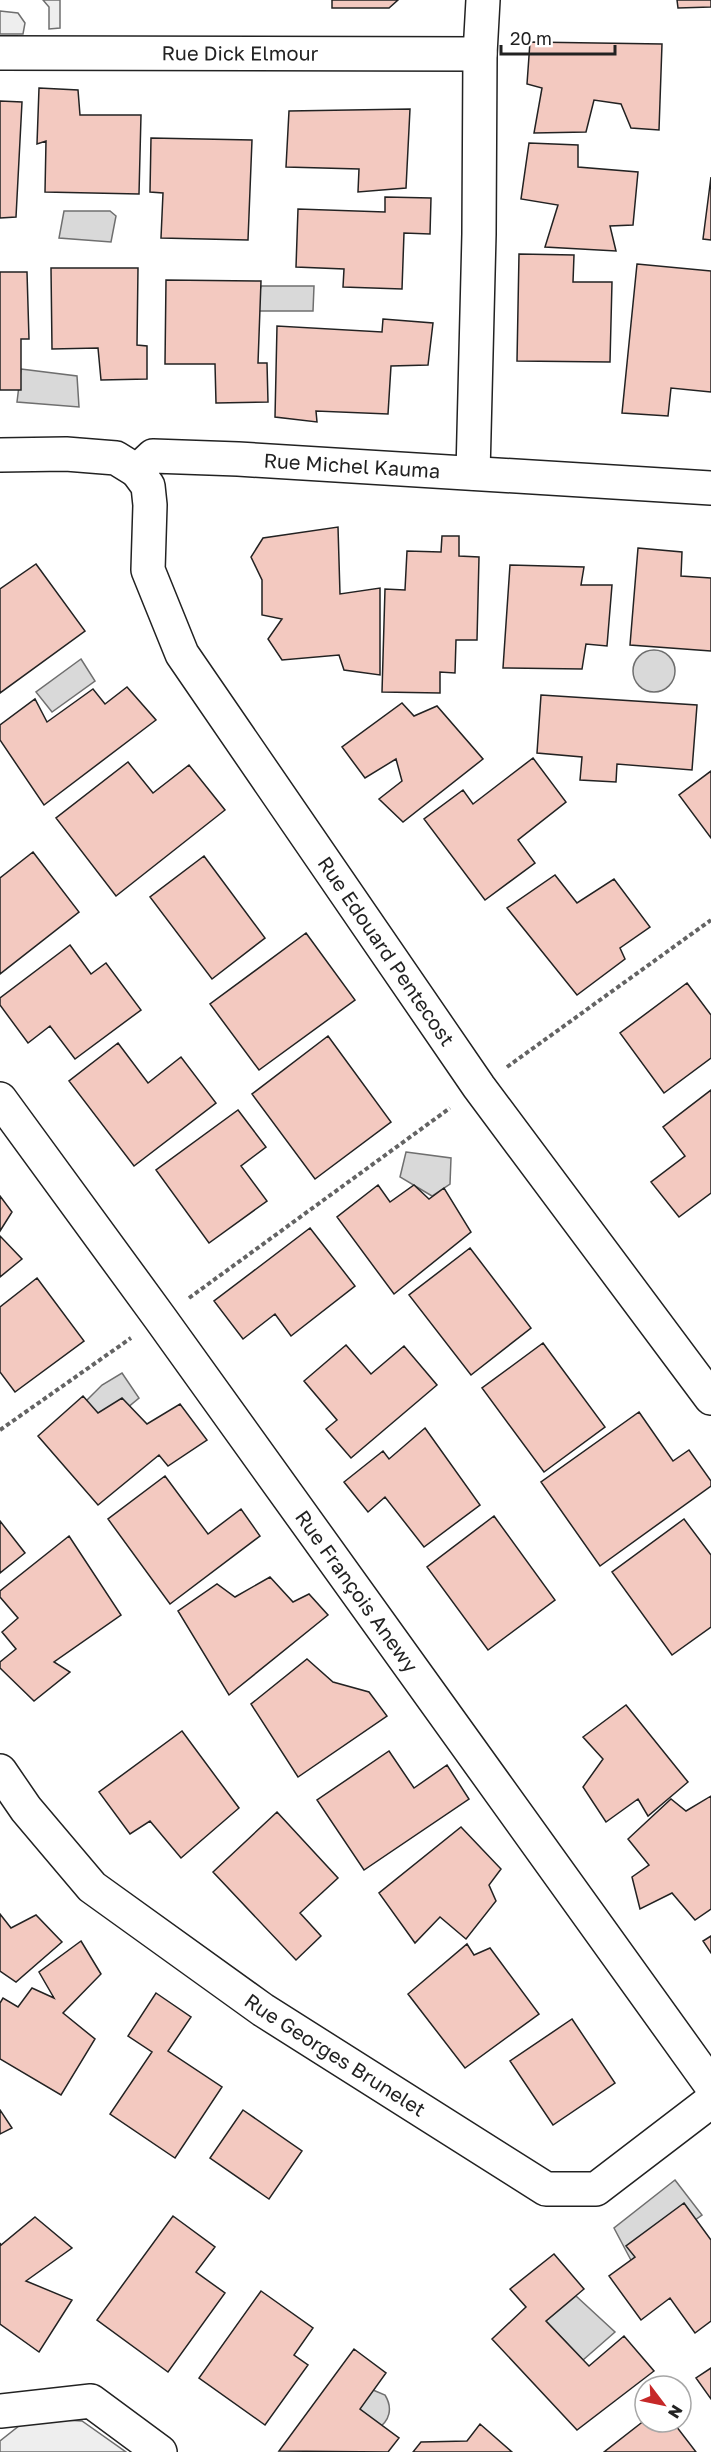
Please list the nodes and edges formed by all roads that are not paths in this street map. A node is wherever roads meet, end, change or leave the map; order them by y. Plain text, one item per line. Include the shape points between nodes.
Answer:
1 (483, 0) edge
2 (0, 53) edge
3 (480, 54) junction
4 (0, 454) edge
5 (137, 471) junction
6 (473, 474) junction
7 (711, 488) edge
8 (0, 1099) edge
9 (711, 1398) edge
10 (0, 1771) edge
11 (711, 2085) edge
12 (711, 2101) edge
13 (0, 2411) edge
14 (160, 2452) edge

1 - 3 street
2 - 3 street, Rue Dick Elmour
3 - 6 street
4 - 5 street via 116,458
5 - 6 street, Rue Michel Kauma via 153,456
5 - 9 street, Rue Edouard Pentecost via 148,486 148,570 182,654 479,1087
6 - 7 street, Rue Michel Kauma
8 - 11 street, Rue François Anewy
10 - 12 street, Rue Georges Brunelet via 26,1809 92,1887 263,2010 546,2189 596,2189
13 - 14 street via 90,2401

